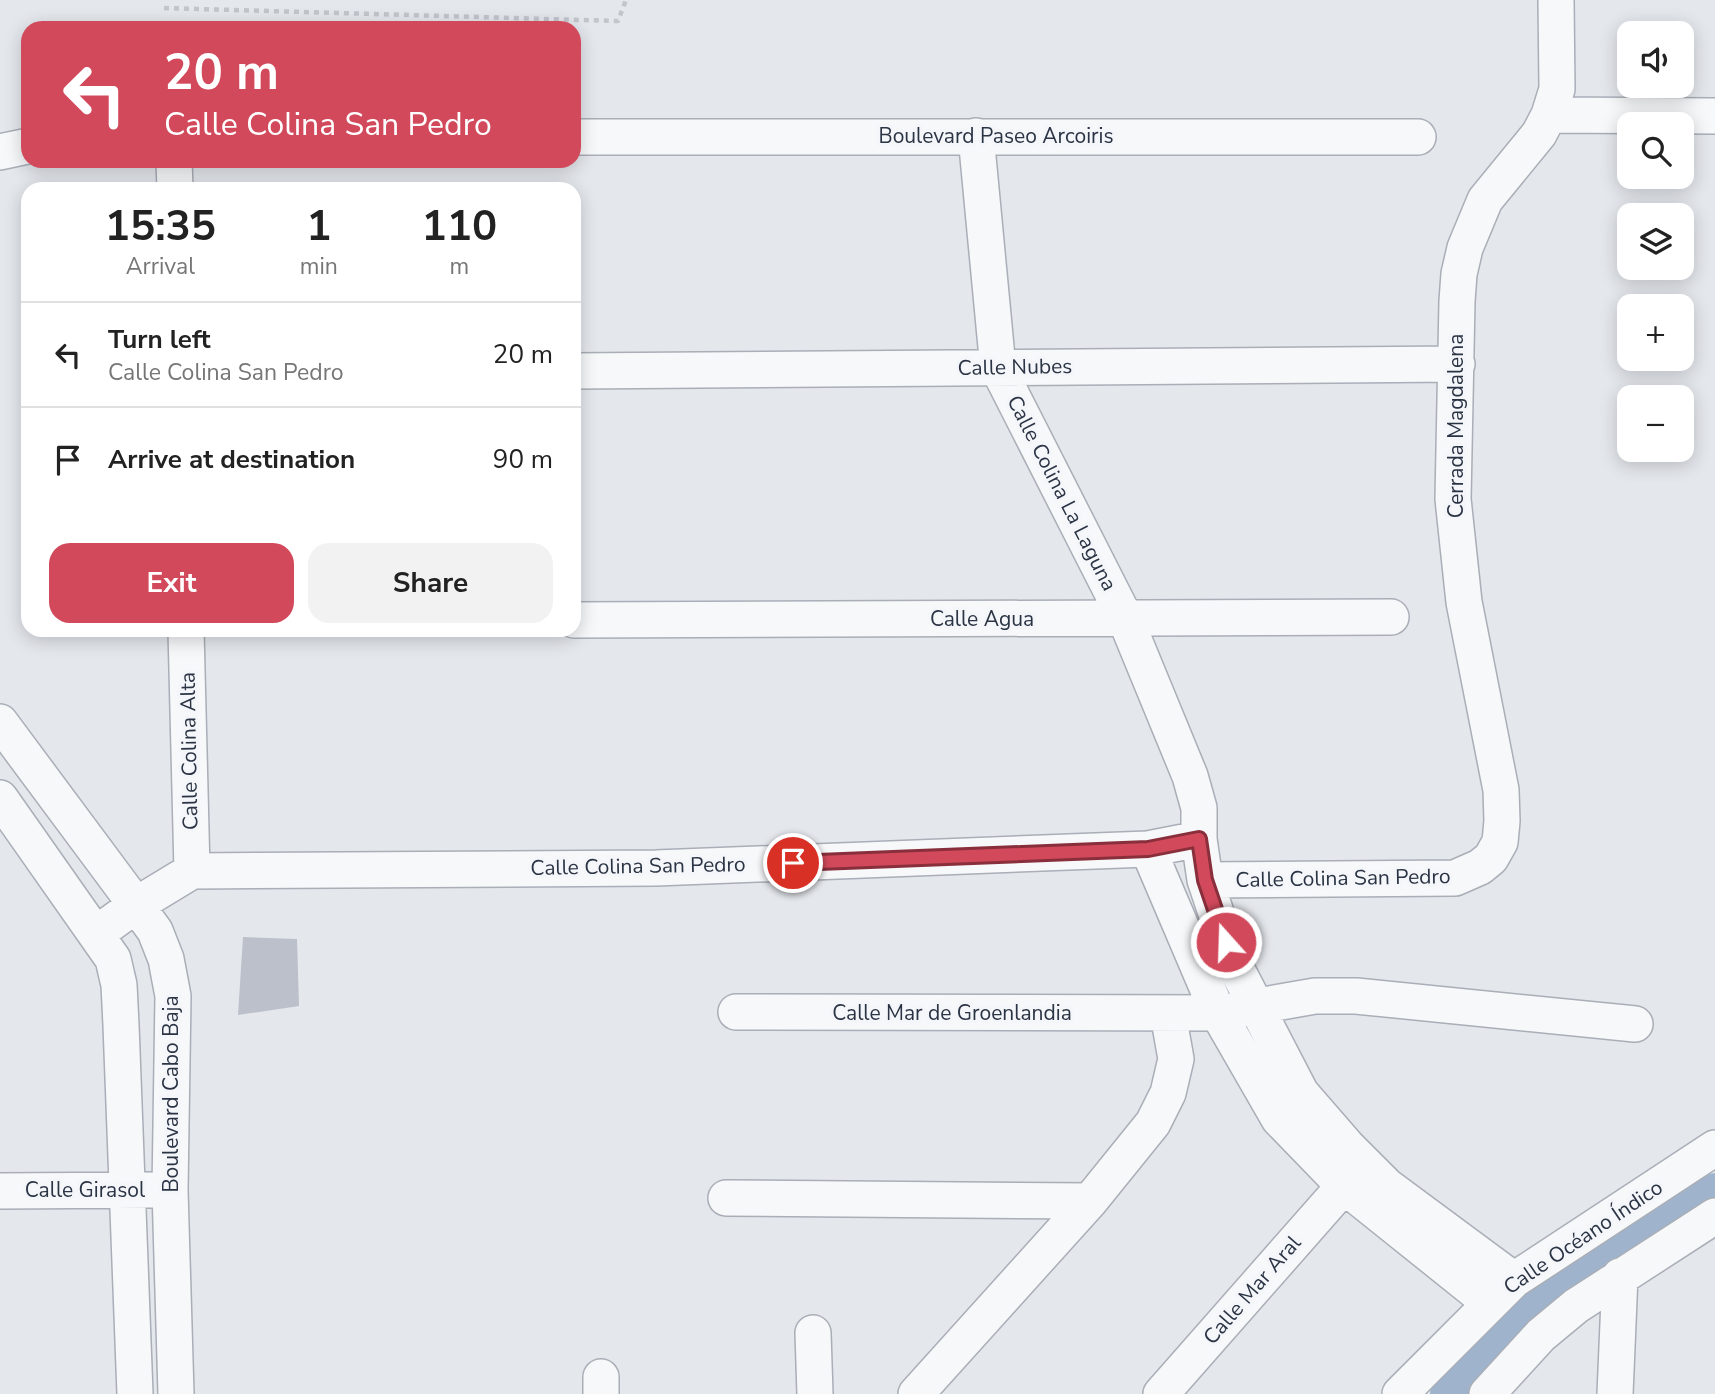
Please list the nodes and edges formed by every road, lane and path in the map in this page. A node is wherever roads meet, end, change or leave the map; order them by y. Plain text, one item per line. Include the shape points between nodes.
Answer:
1 (626, 0) edge
2 (1556, 0) edge
3 (163, 8) dead end
4 (1549, 115) junction
5 (1715, 116) edge
6 (976, 135) junction
7 (581, 137) edge
8 (1418, 137) dead end
9 (21, 148) edge
10 (0, 152) edge
11 (1457, 363) junction
12 (998, 368) junction
13 (581, 371) edge
14 (1391, 617) dead end
15 (1125, 618) junction
16 (581, 620) edge
17 (186, 637) edge
18 (0, 722) edge
19 (0, 798) edge
20 (1199, 839) junction
21 (1148, 849) junction
22 (1480, 867) joint
23 (192, 871) junction
24 (1205, 880) junction
25 (136, 905) junction
26 (96, 934) junction
27 (1256, 1007) junction
28 (736, 1012) dead end
29 (1219, 1013) junction
30 (1168, 1014) junction
31 (1635, 1024) dead end
32 (1715, 1148) edge
33 (1344, 1186) junction
34 (129, 1190) junction
35 (170, 1190) junction
36 (0, 1191) edge
37 (726, 1198) dead end
38 (1090, 1201) junction
39 (1715, 1216) edge
40 (1620, 1276) junction
41 (1502, 1292) junction
42 (813, 1334) dead end
43 (934, 1387) edge
44 (135, 1394) edge
45 (176, 1394) edge
46 (815, 1394) edge
47 (1161, 1394) edge
48 (1400, 1394) edge
49 (1487, 1394) edge
50 (1615, 1394) edge

1 - 3 path via 618,21
2 - 4 street, Cerrada Magdalena via 1557,89
4 - 5 street
4 - 11 street, Cerrada Magdalena via 1485,200 1465,248 1457,301
6 - 7 street, Boulevard Paseo Arcoiris
6 - 8 street, Boulevard Paseo Arcoiris
6 - 12 street, Calle Colina La Laguna
9 - 10 street
11 - 12 street, Calle Nubes
11 - 22 street, Cerrada Magdalena via 1453,499 1459,561 1501,790 1500,842
12 - 13 street, Calle Nubes
12 - 15 street, Calle Colina La Laguna
14 - 15 street, Calle Agua
15 - 16 street, Calle Agua
15 - 20 street, Calle Colina La Laguna via 1190,776 1199,808
17 - 23 street, Calle Colina Alta
18 - 25 street, Boulevard Cabo Baja
19 - 26 street, Boulevard Cabo Baja
20 - 21 street, Calle Colina San Pedro
20 - 24 street
21 - 23 street, Calle Colina San Pedro via 656,868
21 - 29 street
22 - 24 street, Calle Colina San Pedro via 1455,878
23 - 25 street
24 - 27 street via 1232,960
25 - 26 street
25 - 35 street, Boulevard Cabo Baja via 155,931 173,996
26 - 34 street, Boulevard Cabo Baja via 113,959 119,985
27 - 29 street, Calle Mar de Groenlandia
27 - 31 street, Calle Mar de Groenlandia via 1315,996 1356,996
27 - 41 street via 1301,1093 1387,1186
28 - 30 street, Calle Mar de Groenlandia
29 - 30 street, Calle Mar de Groenlandia
29 - 33 street via 1279,1119
30 - 38 street via 1177,1059 1168,1093 1153,1123
32 - 41 street, Calle Océano Índico
33 - 41 street
33 - 47 street, Calle Mar Aral
34 - 35 street, Calle Girasol
34 - 36 street, Calle Girasol
34 - 44 street, Boulevard Cabo Baja
35 - 45 street, Boulevard Cabo Baja
37 - 38 street
38 - 43 street
39 - 40 street
40 - 49 street via 1541,1335
40 - 50 street
41 - 48 street, Calle Océano Índico
42 - 46 street

